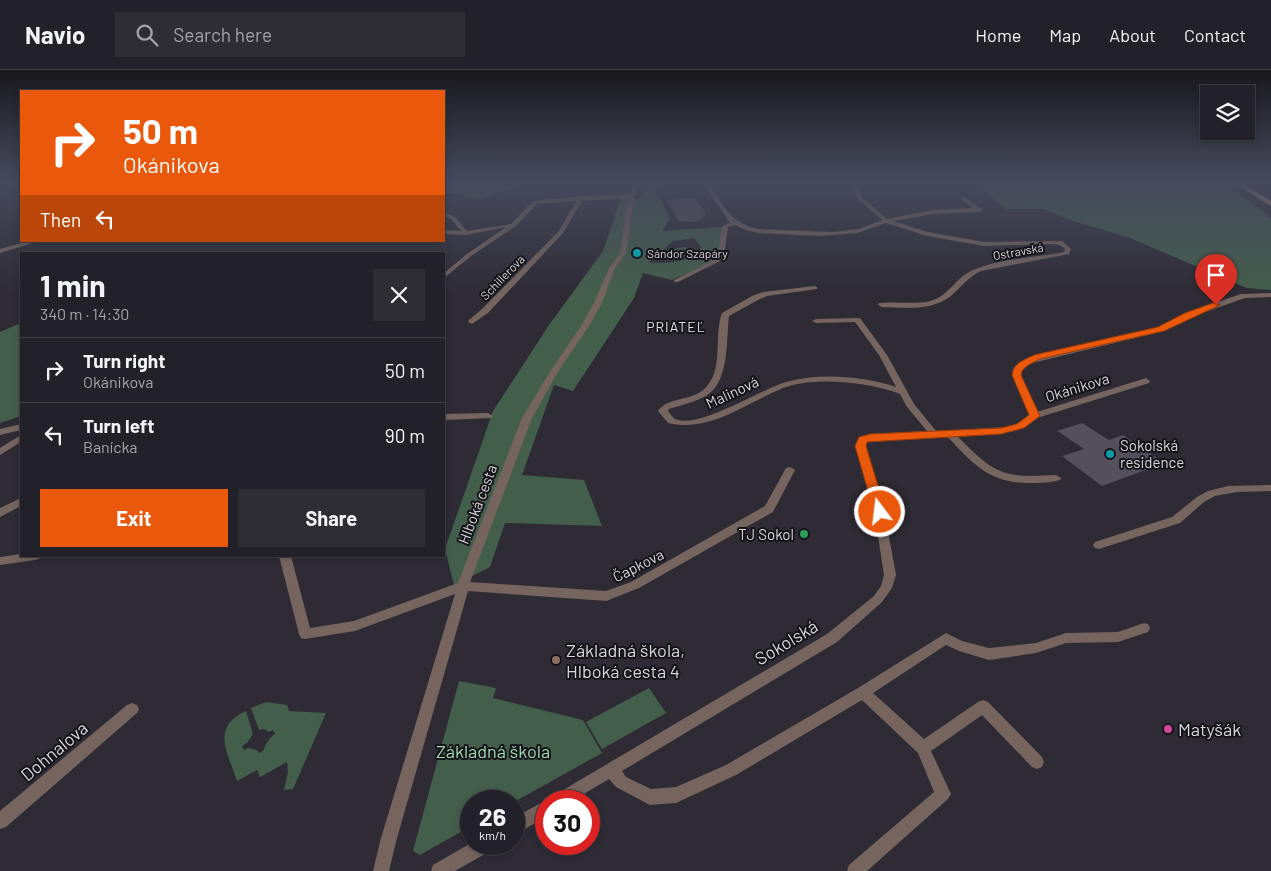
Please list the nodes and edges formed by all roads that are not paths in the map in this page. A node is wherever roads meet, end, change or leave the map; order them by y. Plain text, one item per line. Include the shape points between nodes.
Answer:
1 (452, 218) edge
2 (520, 218) edge
3 (569, 218) edge
4 (628, 218) edge
5 (730, 218) edge
6 (883, 218) edge
7 (902, 218) edge
8 (886, 221) junction
9 (735, 223) junction
10 (515, 224) junction
11 (445, 232) edge
12 (466, 233) junction
13 (33, 242) edge
14 (0, 251) edge
15 (445, 275) edge
16 (676, 281) dead end
17 (815, 288) dead end
18 (1271, 295) edge
19 (882, 305) dead end
20 (816, 321) dead end
21 (472, 322) dead end
22 (1146, 381) dead end
23 (904, 393) junction
24 (488, 416) dead end
25 (1034, 416) junction
26 (445, 417) edge
27 (20, 427) edge
28 (0, 432) edge
29 (950, 434) junction
30 (935, 435) junction
31 (20, 439) edge
32 (0, 452) edge
33 (790, 470) dead end
34 (1056, 478) dead end
35 (1271, 488) edge
36 (874, 490) joint
37 (20, 503) edge
38 (0, 513) edge
39 (1098, 545) dead end
40 (28, 557) edge
41 (285, 557) edge
42 (0, 561) edge
43 (463, 586) junction
44 (1144, 628) dead end
45 (863, 692) junction
46 (132, 710) dead end
47 (923, 748) junction
48 (1037, 762) dead end
49 (612, 770) junction
50 (577, 790) edge
51 (0, 822) edge
52 (467, 855) edge
53 (381, 871) edge
54 (439, 871) edge
55 (855, 871) edge

1 - 12 street
2 - 10 street
3 - 21 street, Schillerova via 561,232
4 - 43 street, Hlboká cesta via 623,253 612,268 598,303 527,418
5 - 9 street
6 - 8 street
7 - 8 street
8 - 9 street via 856,232 831,234 753,230
8 - 19 street, Ostravská via 953,240 995,244 1050,242 1068,249 1067,253 967,274 937,301
9 - 16 street via 725,226 718,260
10 - 12 street
10 - 15 street
11 - 12 street
13 - 14 street
17 - 23 street, Malinová via 766,294 725,315 721,366 714,382 706,392 666,407 663,411 669,420 678,423 700,421 790,383 847,381 882,384
18 - 25 street via 1244,296 1188,315 1161,329 1028,361 1017,369 1016,375
20 - 23 street via 857,320 883,355
22 - 25 street, Okánikova
23 - 30 street
24 - 26 street
25 - 29 street, Okánikova via 1009,430
27 - 28 street
29 - 30 street, Okánikova
29 - 34 street via 981,466 999,477 1020,481
30 - 36 street, Okánikova via 862,440 860,446
31 - 32 street
33 - 43 street, Čapkova via 769,509 635,585 607,596
35 - 39 street via 1223,490 1203,498 1176,520
36 - 49 street, Sokolská via 890,576 878,600 832,638
37 - 38 street
40 - 42 street
41 - 43 street via 305,634 355,626
43 - 53 street, Hlboká cesta
44 - 45 street via 1118,637 1066,638 1036,648 989,654 959,646 946,638
45 - 47 street
45 - 49 street via 731,770 676,796 650,798 621,782
46 - 51 street, Dohnalova
47 - 48 street via 984,706
47 - 55 street via 943,794
49 - 50 street, Sokolská
52 - 54 street

